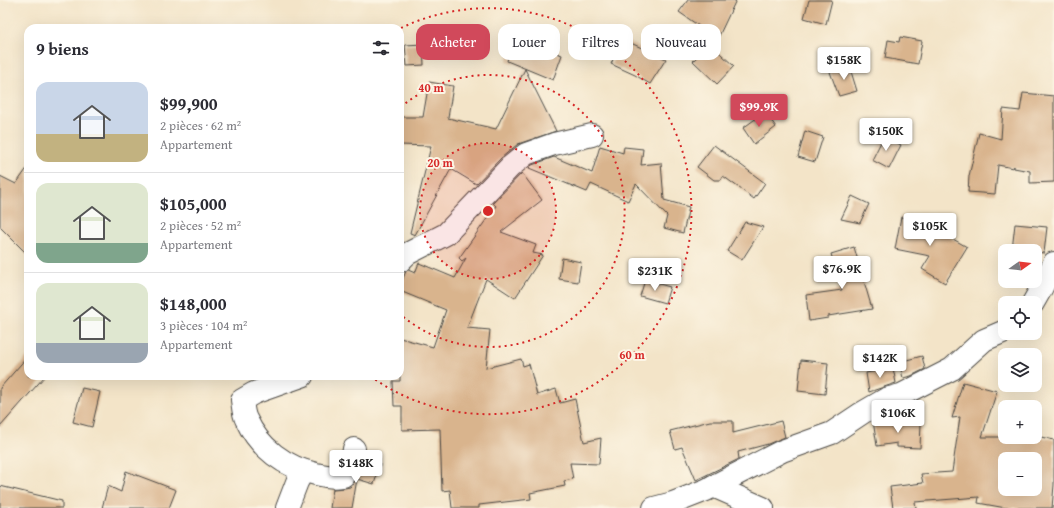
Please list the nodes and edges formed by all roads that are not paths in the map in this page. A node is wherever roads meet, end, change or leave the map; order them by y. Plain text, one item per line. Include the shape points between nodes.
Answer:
1 (592, 135) dead end
2 (404, 257) edge
3 (1049, 263) edge
4 (1037, 296) edge
5 (998, 334) edge
6 (291, 380) edge
7 (354, 449) dead end
8 (303, 471) junction
9 (713, 486) junction
10 (287, 508) edge
11 (654, 508) edge
12 (763, 508) edge

1 - 2 street via 526,154 510,167 446,234
3 - 4 street
5 - 9 street via 984,340 952,369 901,395 886,399 832,433 782,451
6 - 8 street via 242,400 245,417 255,436 278,458
7 - 8 street via 352,461 343,476 332,478
8 - 10 street via 296,482
9 - 11 street via 674,503
9 - 12 street

